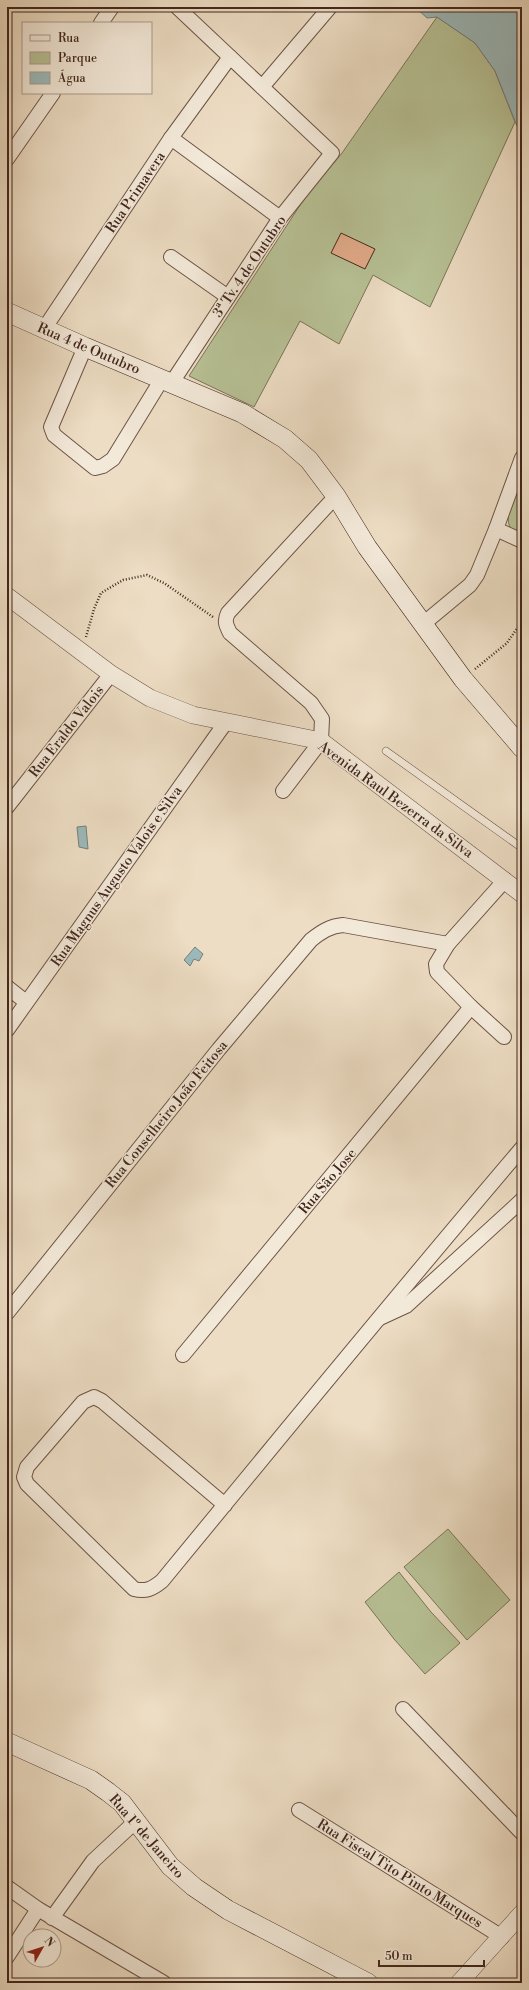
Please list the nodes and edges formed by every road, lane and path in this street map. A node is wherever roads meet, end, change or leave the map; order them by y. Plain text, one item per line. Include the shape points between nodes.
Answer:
1 (112, 7) edge
2 (177, 7) edge
3 (330, 7) edge
4 (102, 22) edge
5 (230, 57) junction
6 (262, 87) junction
7 (52, 94) edge
8 (171, 138) junction
9 (7, 159) edge
10 (280, 218) junction
11 (171, 257) dead end
12 (228, 297) junction
13 (7, 312) edge
14 (44, 329) junction
15 (85, 347) junction
16 (167, 381) junction
17 (522, 458) edge
18 (336, 496) junction
19 (496, 529) junction
20 (522, 541) edge
21 (7, 596) edge
22 (522, 621) edge
23 (423, 624) junction
24 (228, 629) junction
25 (82, 653) junction
26 (111, 674) junction
27 (463, 679) junction
28 (226, 722) junction
29 (321, 741) junction
30 (522, 748) edge
31 (386, 751) dead end
32 (283, 791) dead end
33 (7, 807) edge
34 (522, 848) edge
35 (505, 880) junction
36 (522, 894) edge
37 (448, 944) junction
38 (7, 987) edge
39 (26, 1002) junction
40 (471, 1007) junction
41 (7, 1030) edge
42 (504, 1037) dead end
43 (520, 1153) edge
44 (522, 1200) edge
45 (7, 1313) edge
46 (377, 1319) junction
47 (183, 1355) dead end
48 (225, 1505) junction
49 (403, 1709) dead end
50 (7, 1742) edge
51 (299, 1810) dead end
52 (136, 1821) junction
53 (522, 1832) edge
54 (7, 1887) edge
55 (38, 1909) junction
56 (522, 1913) edge
57 (52, 1918) junction
58 (502, 1937) junction
59 (7, 1957) edge
60 (164, 1983) edge
61 (368, 1983) edge
62 (459, 1983) edge

1 - 4 street
2 - 5 street
3 - 6 street
5 - 6 street
5 - 8 street, Rua Primavera
6 - 10 street, 3ª Tv. 4 de Outubro via 332,153
7 - 9 street
8 - 10 street
8 - 14 street, Rua Primavera
10 - 12 street, 3ª Tv. 4 de Outubro
11 - 12 street
12 - 16 street, 3ª Tv. 4 de Outubro
13 - 14 main road, Rua 4 de Outubro
14 - 15 main road, Rua 4 de Outubro
15 - 16 main road, Rua 4 de Outubro
15 - 16 street, 3ª Tv. 4 de Outubro via 51,427 54,434 95,468 113,459
16 - 18 main road, Rua 4 de Outubro via 242,413 279,435 309,460
17 - 19 street
18 - 23 main road, Rua 4 de Outubro via 368,547
18 - 24 street via 228,613 225,619
19 - 20 street
19 - 23 street via 477,575 470,585
21 - 25 street, Avenida Raul Bezerra da Silva
22 - 27 path via 507,643
23 - 27 main road, Rua 4 de Outubro
24 - 25 path via 164,583 147,575 123,580 101,593
24 - 29 street via 318,710 322,719
25 - 26 street, Avenida Raul Bezerra da Silva
26 - 28 street, Avenida Raul Bezerra da Silva via 150,698 193,715
26 - 33 street, Rua Eraldo Valois
27 - 30 main road, Rua 4 de Outubro
28 - 29 street, Avenida Raul Bezerra da Silva
28 - 39 street, Rua Magnus Augusto Valois e Silva
29 - 32 street
29 - 35 street, Avenida Raul Bezerra da Silva
31 - 34 lane
35 - 36 street, Avenida Raul Bezerra da Silva
35 - 37 street
37 - 40 street via 436,964 437,972
37 - 45 street, Rua Conselheiro João Feitosa via 343,925 322,931 311,940 219,1048
38 - 39 street
39 - 41 street, Rua Magnus Augusto Valois e Silva
40 - 42 street
40 - 47 street, Rua São Jose
43 - 46 street
44 - 46 street via 406,1306
46 - 48 street
48 - 48 street via 162,1581 151,1590 142,1591 128,1584 27,1484 24,1477 27,1466 83,1402 94,1397 102,1401
49 - 53 street
50 - 52 main road, Rua 1º de Janeiro via 92,1780 122,1803
51 - 58 street, Rua Fiscal Tito Pinto Marques
52 - 57 street via 93,1861
52 - 61 main road, Rua 1º de Janeiro via 170,1866 194,1887 228,1910
54 - 55 street
55 - 57 street
55 - 59 street
56 - 58 street
57 - 60 street
58 - 62 street

